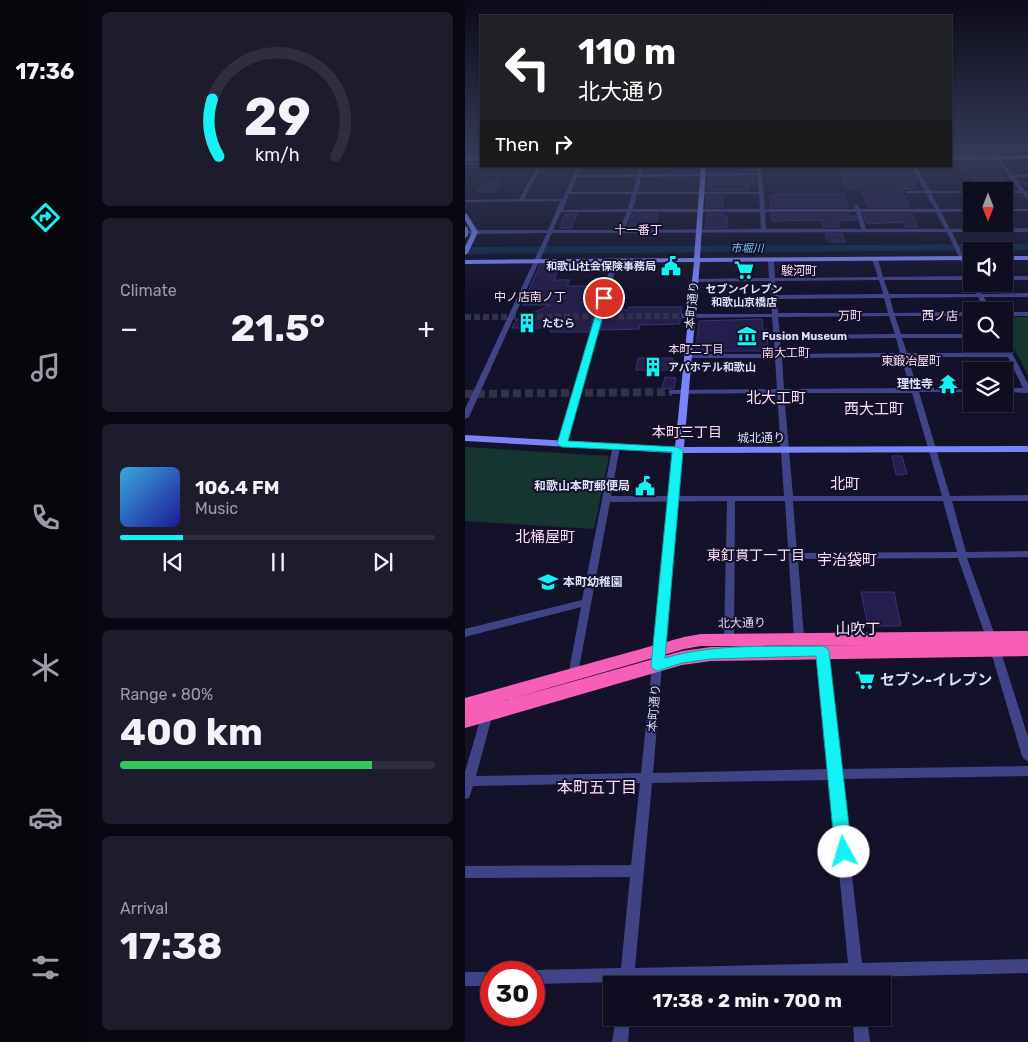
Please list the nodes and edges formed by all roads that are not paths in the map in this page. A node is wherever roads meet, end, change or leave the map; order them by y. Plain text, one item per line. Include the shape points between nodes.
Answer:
1 (634, 198) edge
2 (702, 198) edge
3 (761, 198) edge
4 (932, 198) edge
5 (520, 200) joint
6 (563, 200) joint
7 (465, 201) edge
8 (857, 208) junction
9 (939, 210) junction
10 (963, 210) edge
11 (1013, 210) edge
12 (1028, 210) edge
13 (558, 211) junction
14 (630, 211) junction
15 (701, 211) junction
16 (762, 211) junction
17 (465, 215) edge
18 (1028, 230) edge
19 (621, 231) junction
20 (764, 231) junction
21 (864, 231) junction
22 (949, 231) junction
23 (465, 232) edge
24 (475, 232) junction
25 (550, 232) junction
26 (698, 232) junction
27 (545, 243) joint
28 (465, 252) edge
29 (697, 252) junction
30 (962, 256) joint
31 (1013, 258) edge
32 (1028, 258) edge
33 (538, 259) junction
34 (771, 260) junction
35 (875, 260) junction
36 (615, 261) junction
37 (465, 262) edge
38 (963, 278) edge
39 (1013, 278) edge
40 (1028, 278) edge
41 (772, 279) junction
42 (881, 279) junction
43 (695, 280) junction
44 (978, 292) edge
45 (980, 295) junction
46 (1028, 295) edge
47 (886, 296) junction
48 (774, 297) junction
49 (984, 302) edge
50 (891, 314) junction
51 (963, 314) edge
52 (1013, 314) edge
53 (1028, 314) edge
54 (775, 315) junction
55 (687, 316) junction
56 (899, 336) junction
57 (963, 336) edge
58 (777, 337) junction
59 (1008, 352) edge
60 (687, 356) junction
61 (779, 356) junction
62 (905, 356) junction
63 (1010, 356) junction
64 (915, 390) junction
65 (963, 390) edge
66 (1013, 390) edge
67 (1028, 390) edge
68 (781, 391) junction
69 (672, 392) tunnel mouth
70 (683, 392) junction
71 (465, 417) edge
72 (465, 438) edge
73 (562, 444) junction
74 (616, 447) junction
75 (933, 449) junction
76 (1028, 449) edge
77 (677, 450) junction
78 (785, 450) junction
79 (789, 498) junction
80 (947, 498) junction
81 (1028, 498) edge
82 (606, 499) junction
83 (674, 499) junction
84 (731, 499) junction
85 (1028, 554) edge
86 (962, 555) junction
87 (793, 556) junction
88 (587, 602) junction
89 (465, 633) edge
90 (1028, 636) edge
91 (799, 638) junction
92 (729, 640) junction
93 (993, 643) junction
94 (1028, 648) edge
95 (822, 651) junction
96 (658, 658) junction
97 (573, 676) junction
98 (465, 705) edge
99 (487, 713) junction
100 (465, 720) edge
101 (1028, 756) edge
102 (1028, 771) edge
103 (836, 774) junction
104 (647, 777) junction
105 (468, 781) junction
106 (465, 794) edge
107 (638, 871) junction
108 (465, 872) edge
109 (1028, 966) edge
110 (855, 969) junction
111 (627, 976) edge
112 (710, 976) edge
113 (856, 976) edge
114 (545, 977) edge
115 (480, 978) edge
116 (465, 979) edge
117 (603, 979) edge
118 (622, 1026) edge
119 (861, 1026) edge
120 (621, 1042) edge
121 (862, 1042) edge

1 - 14 street
2 - 15 street, 本町通り
3 - 16 street
4 - 9 street
5 - 6 street
5 - 7 street
6 - 13 street
8 - 9 street
8 - 16 street
8 - 21 street
9 - 10 street
9 - 22 street
11 - 12 street
13 - 14 street
13 - 25 street
14 - 15 street
14 - 19 street
15 - 16 street
15 - 26 street, 本町通り
16 - 20 street
17 - 24 street
18 - 22 street
19 - 25 street
19 - 26 street
20 - 21 street
20 - 26 street
21 - 22 street
22 - 30 street
23 - 24 street
24 - 25 street
24 - 28 street
25 - 27 street
26 - 29 street, 本町通り
27 - 33 street
29 - 34 street
29 - 36 street
29 - 43 street, 本町通り
30 - 35 street
31 - 32 street
33 - 36 street
33 - 37 street
33 - 71 street
34 - 35 street
34 - 41 street
35 - 42 street
36 - 73 street
38 - 42 street
39 - 40 street
41 - 42 street
41 - 43 street
41 - 48 street
42 - 47 street
43 - 55 street, 本町通り
44 - 45 street
45 - 46 street
45 - 47 street
45 - 49 street
47 - 48 street
47 - 50 street
48 - 54 street
50 - 51 street
50 - 54 street
50 - 56 street
52 - 53 street
54 - 55 street
54 - 58 street
55 - 60 street, 本町通り
56 - 57 street
56 - 58 street
56 - 62 street
58 - 61 street
59 - 63 street
60 - 61 street
60 - 70 street, 本町通り
61 - 62 street
61 - 68 street
62 - 63 street
62 - 64 street
63 - 67 street
64 - 65 street
64 - 68 street
64 - 75 street
66 - 67 street
68 - 70 street
68 - 78 street
69 - 70 street
70 - 77 street, 本町通り
72 - 73 street, 城北通り
73 - 74 street, 城北通り
74 - 77 street, 城北通り
74 - 82 street
75 - 76 street, 城北通り
75 - 78 street, 城北通り
75 - 80 street
77 - 78 street, 城北通り
77 - 83 street, 本町通り
78 - 79 street
79 - 80 street
79 - 84 street
79 - 87 street
80 - 81 street
80 - 86 street
82 - 83 street
82 - 88 street
83 - 84 street
83 - 96 street, 本町通り
84 - 92 street
85 - 86 street
86 - 87 street
86 - 93 street
87 - 91 street
88 - 89 street
88 - 97 street
90 - 93 highway, 北大通り
91 - 92 highway, 北大通り
91 - 93 highway, 北大通り
92 - 96 highway, 北大通り via 701,640
93 - 94 highway, 北大通り
93 - 95 highway, 北大通り
93 - 101 street
95 - 96 highway, 北大通り
95 - 103 street
96 - 97 highway, 北大通り
96 - 99 highway, 北大通り
96 - 104 street, 本町通り
97 - 98 highway, 北大通り
99 - 100 highway, 北大通り
99 - 105 street
102 - 103 street
103 - 104 street
103 - 110 street
104 - 105 street
104 - 107 street, 本町通り
105 - 106 street
107 - 108 street
107 - 111 street, 本町通り
109 - 110 street
110 - 112 street
110 - 113 street
114 - 117 street
115 - 116 street
118 - 120 street
119 - 121 street

